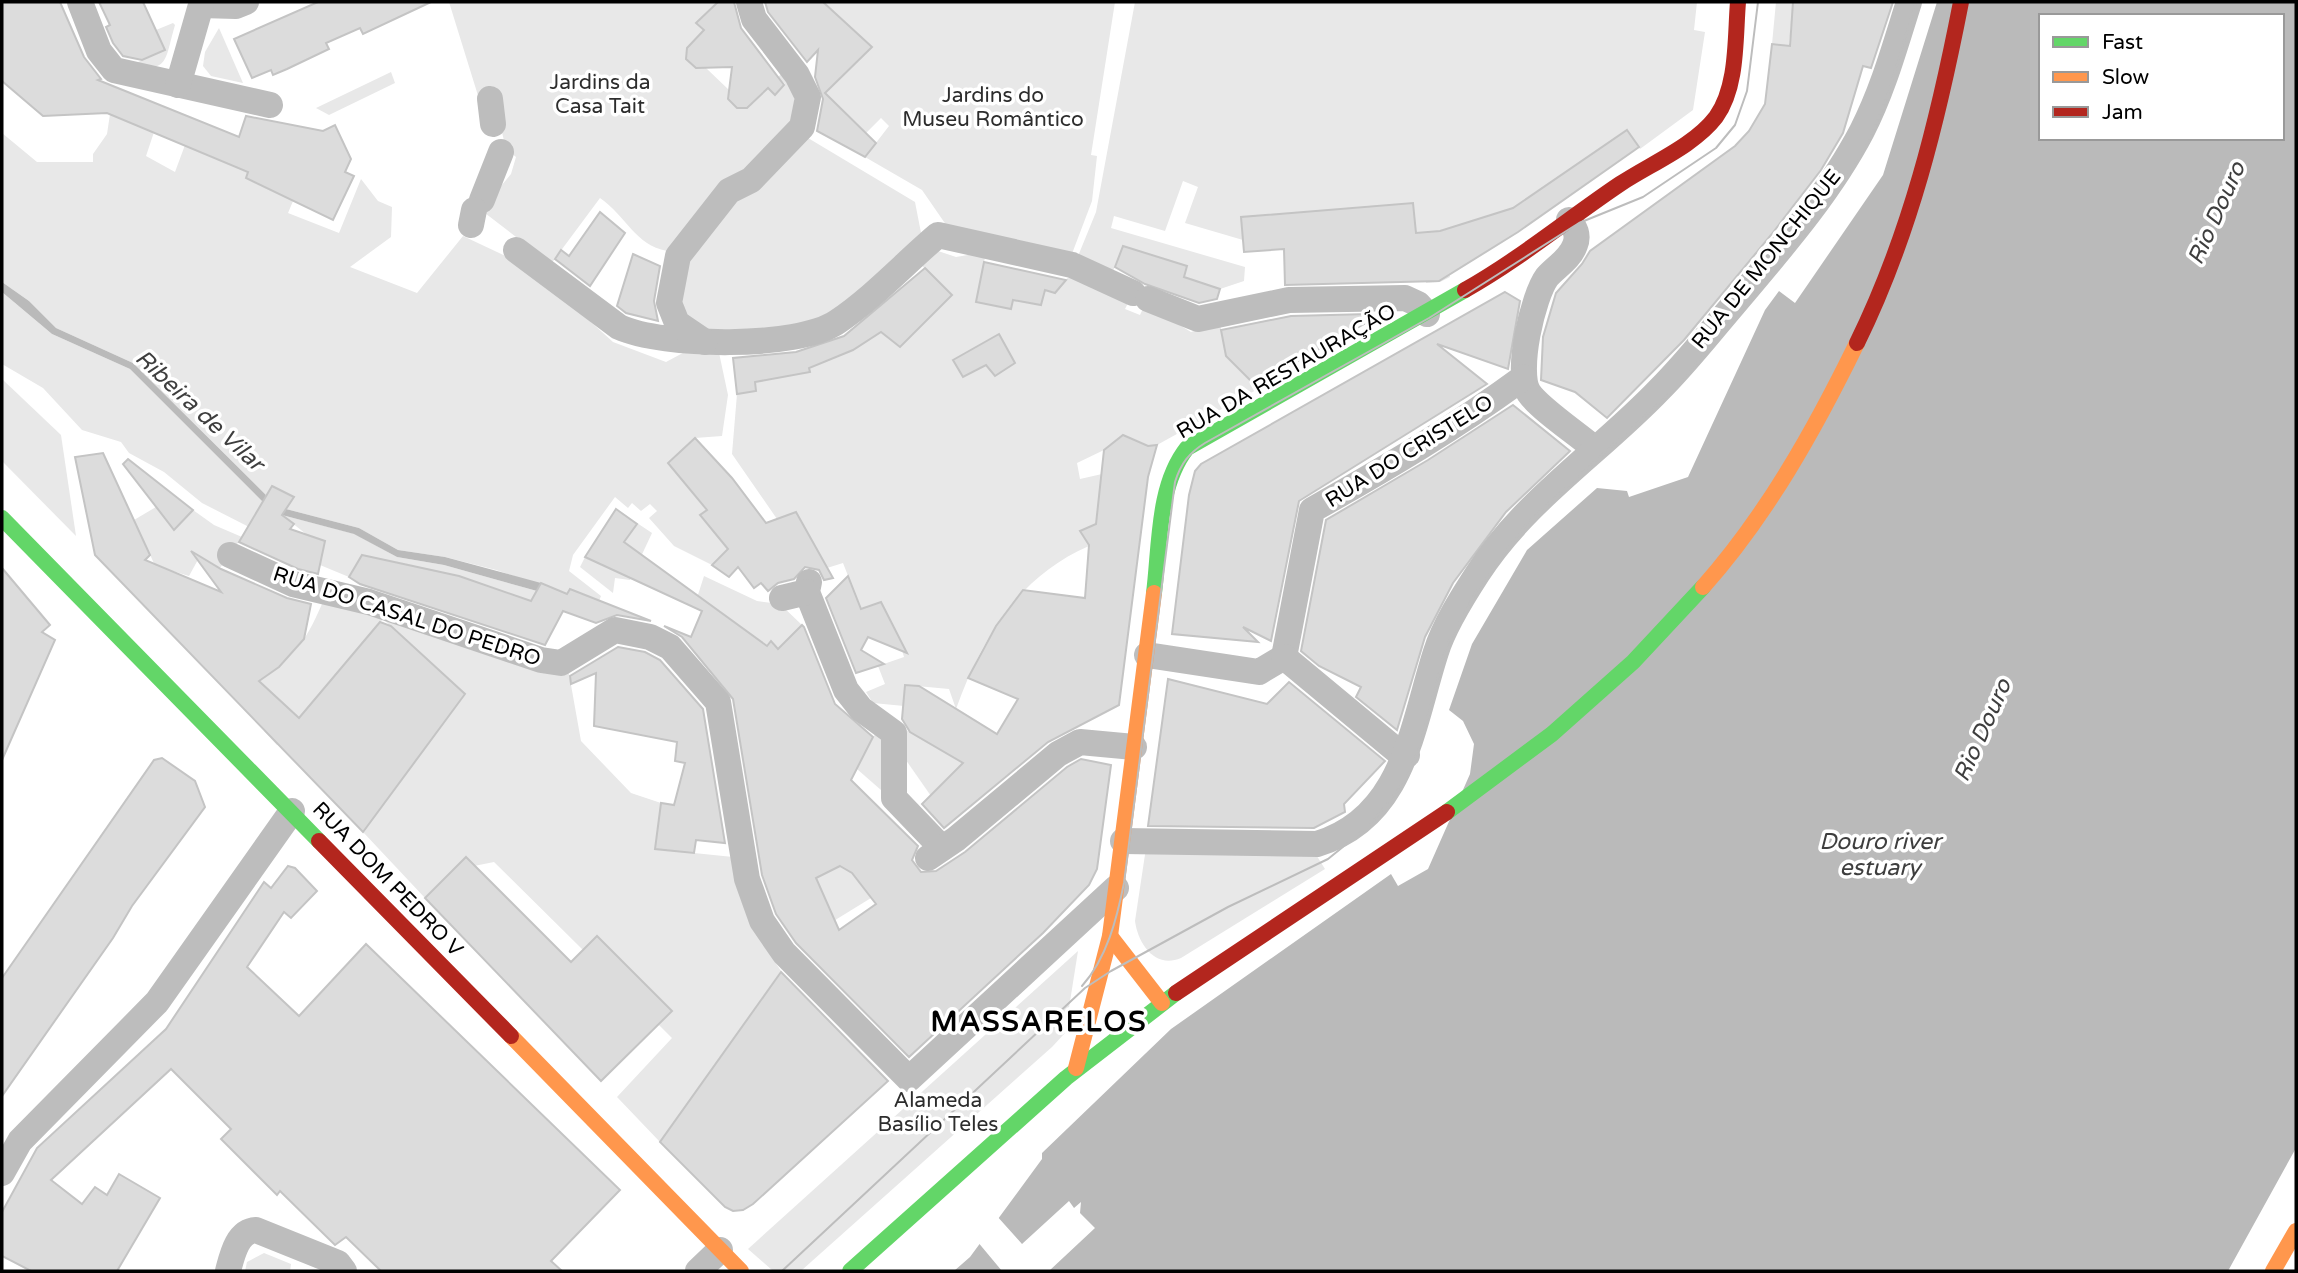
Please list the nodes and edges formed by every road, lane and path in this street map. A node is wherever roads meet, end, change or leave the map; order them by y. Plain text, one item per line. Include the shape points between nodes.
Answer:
1 (80, 2) edge
2 (246, 2) edge
3 (749, 2) edge
4 (1738, 2) edge
5 (1909, 2) edge
6 (1961, 2) edge
7 (200, 3) edge
8 (178, 85) junction
9 (270, 105) dead end
10 (491, 126) dead end
11 (476, 212) dead end
12 (1569, 220) junction
13 (516, 250) dead end
14 (1427, 314) junction
15 (705, 342) junction
16 (1524, 376) junction
17 (1595, 449) junction
18 (2, 518) edge
19 (230, 555) dead end
20 (799, 591) dead end
21 (1147, 655) junction
22 (1284, 657) junction
23 (1135, 747) junction
24 (1407, 755) junction
25 (292, 811) junction
26 (1123, 841) junction
27 (1116, 888) junction
28 (1110, 936) junction
29 (1105, 955) junction
30 (1114, 977) dead end
31 (1162, 1003) junction
32 (1076, 1068) junction
33 (2, 1173) edge
34 (2296, 1231) edge
35 (720, 1250) junction
36 (228, 1271) edge
37 (344, 1271) edge
38 (698, 1271) edge
39 (741, 1271) edge
40 (850, 1271) edge
41 (2273, 1271) edge

1 - 8 street via 99,51 114,71
2 - 7 street via 236,6
3 - 15 street via 754,19 808,97 802,127 751,180 729,191 678,256 669,303 677,323
4 - 12 main road, RUA DA RESTAURAÇÃO via 1731,79 1718,115 1703,131
5 - 17 street, RUA DE MONCHIQUE via 1884,82 1835,177 1660,390
6 - 31 main road via 1935,141 1899,250 1850,365 1785,477 1700,591 1553,733 1429,823
7 - 8 street
8 - 9 street
10 - 11 street
12 - 14 main road, RUA DA RESTAURAÇÃO via 1498,272
12 - 16 street via 1577,233 1576,242 1571,254 1546,278 1538,297
13 - 15 street via 619,327 636,335
14 - 15 street via 1418,303 1405,298 1289,300 1198,319 1072,265 938,235 836,323 803,336
14 - 21 main road, RUA DA RESTAURAÇÃO via 1187,448 1169,480
16 - 17 street via 1528,393
16 - 22 street, RUA DO CRISTELO via 1410,455 1312,510
17 - 24 street, RUA DE MONCHIQUE via 1511,528 1477,573 1437,649
18 - 25 main road, RUA DOM PEDRO V
19 - 27 street, RUA DO CASAL DO PEDRO via 293,584 369,602 541,660 561,663 600,632 615,630 650,637 670,647 718,702 747,879 762,921 909,1079
20 - 23 street via 846,690 861,709 894,733 894,799 934,852 1058,754 1080,742
21 - 22 street via 1259,672
21 - 23 main road, RUA DA RESTAURAÇÃO
22 - 24 street
23 - 26 main road, RUA DA RESTAURAÇÃO
24 - 26 street, RUA DE MONCHIQUE via 1391,786 1364,817 1340,837 1317,844 1297,840
25 - 33 street via 157,1002 20,1141
25 - 35 main road, RUA DOM PEDRO V
26 - 27 main road, RUA DA RESTAURAÇÃO
27 - 28 main road, RUA DA RESTAURAÇÃO
28 - 29 main road, RUA DA RESTAURAÇÃO
28 - 31 main road
29 - 30 main road
29 - 32 main road, RUA DA RESTAURAÇÃO
31 - 32 main road via 1139,1012
32 - 40 main road
34 - 41 main road
35 - 38 street
35 - 39 main road, RUA DOM PEDRO V
36 - 37 street via 249,1230 338,1263

